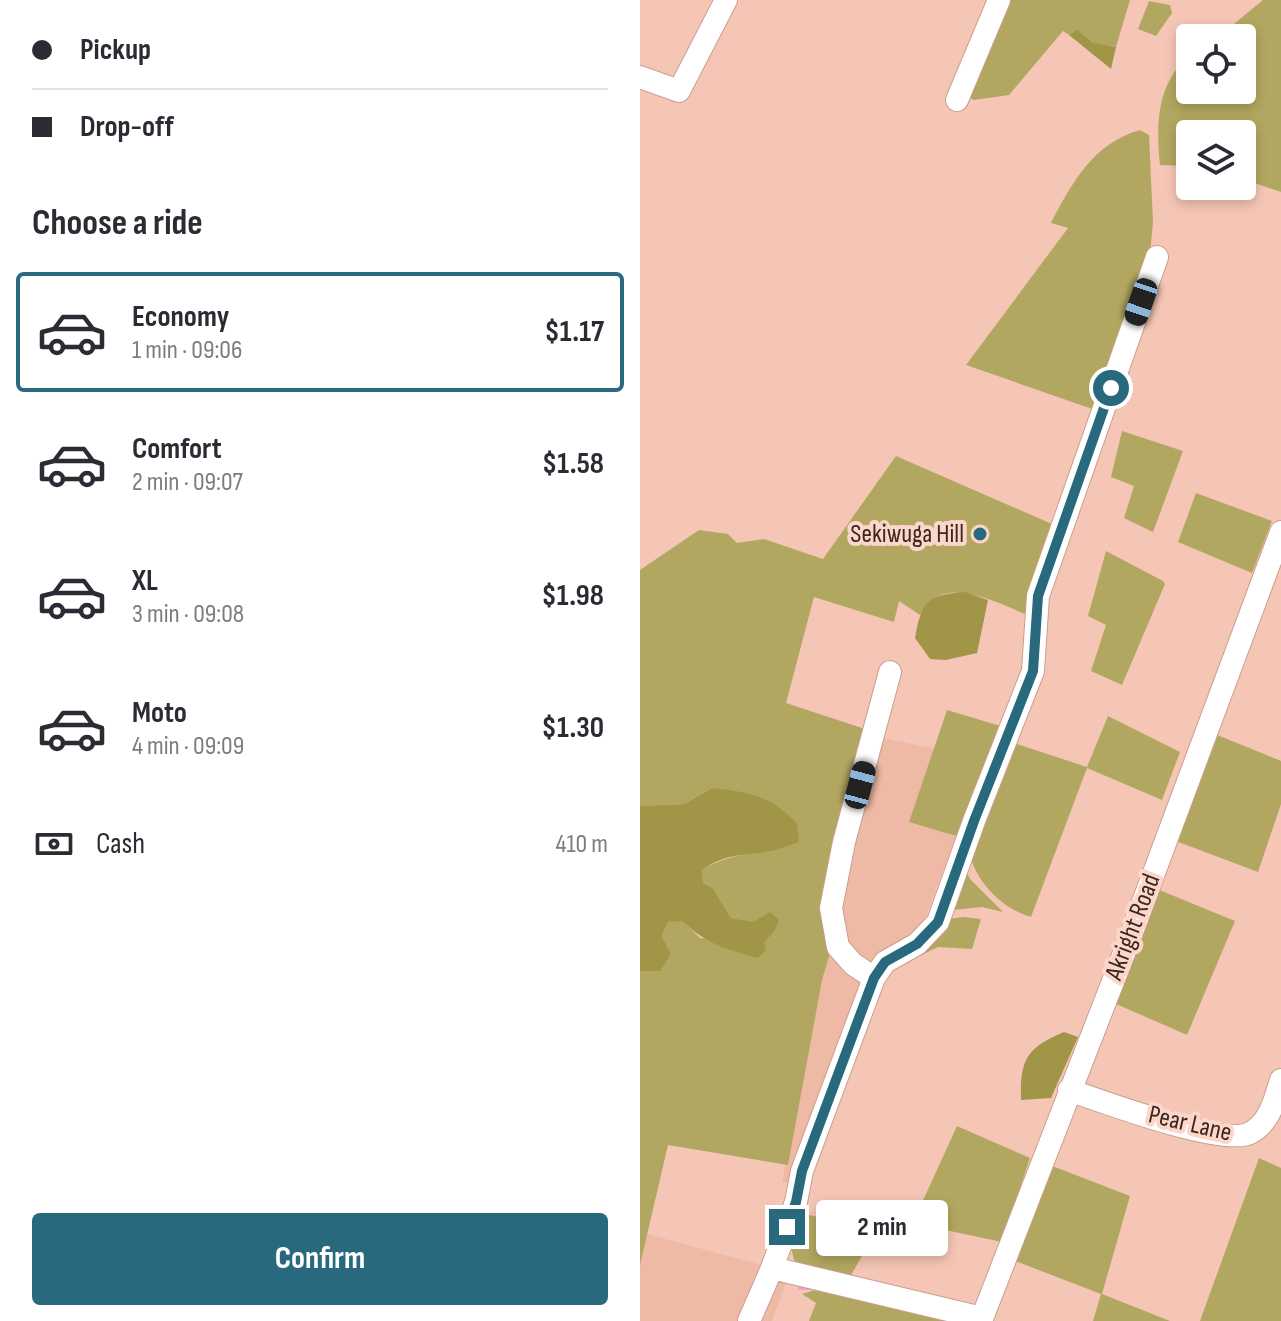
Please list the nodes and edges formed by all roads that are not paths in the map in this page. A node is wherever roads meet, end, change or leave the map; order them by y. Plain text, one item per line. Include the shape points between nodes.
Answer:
1 (726, 0) edge
2 (999, 0) edge
3 (640, 77) edge
4 (957, 100) dead end
5 (1157, 257) dead end
6 (1281, 532) edge
7 (890, 672) dead end
8 (874, 978) junction
9 (1281, 1080) edge
10 (1069, 1090) junction
11 (772, 1268) junction
12 (982, 1319) edge
13 (749, 1321) edge

1 - 3 street via 679,91
2 - 4 street
5 - 8 street via 1038,596 1033,671 938,922 917,944 885,962
6 - 10 street, Akright Road
7 - 8 street via 831,908 838,947
8 - 11 street
9 - 10 street, Pear Lane via 1263,1123 1236,1136 1169,1123
10 - 12 street, Akright Road
11 - 12 street
11 - 13 street

